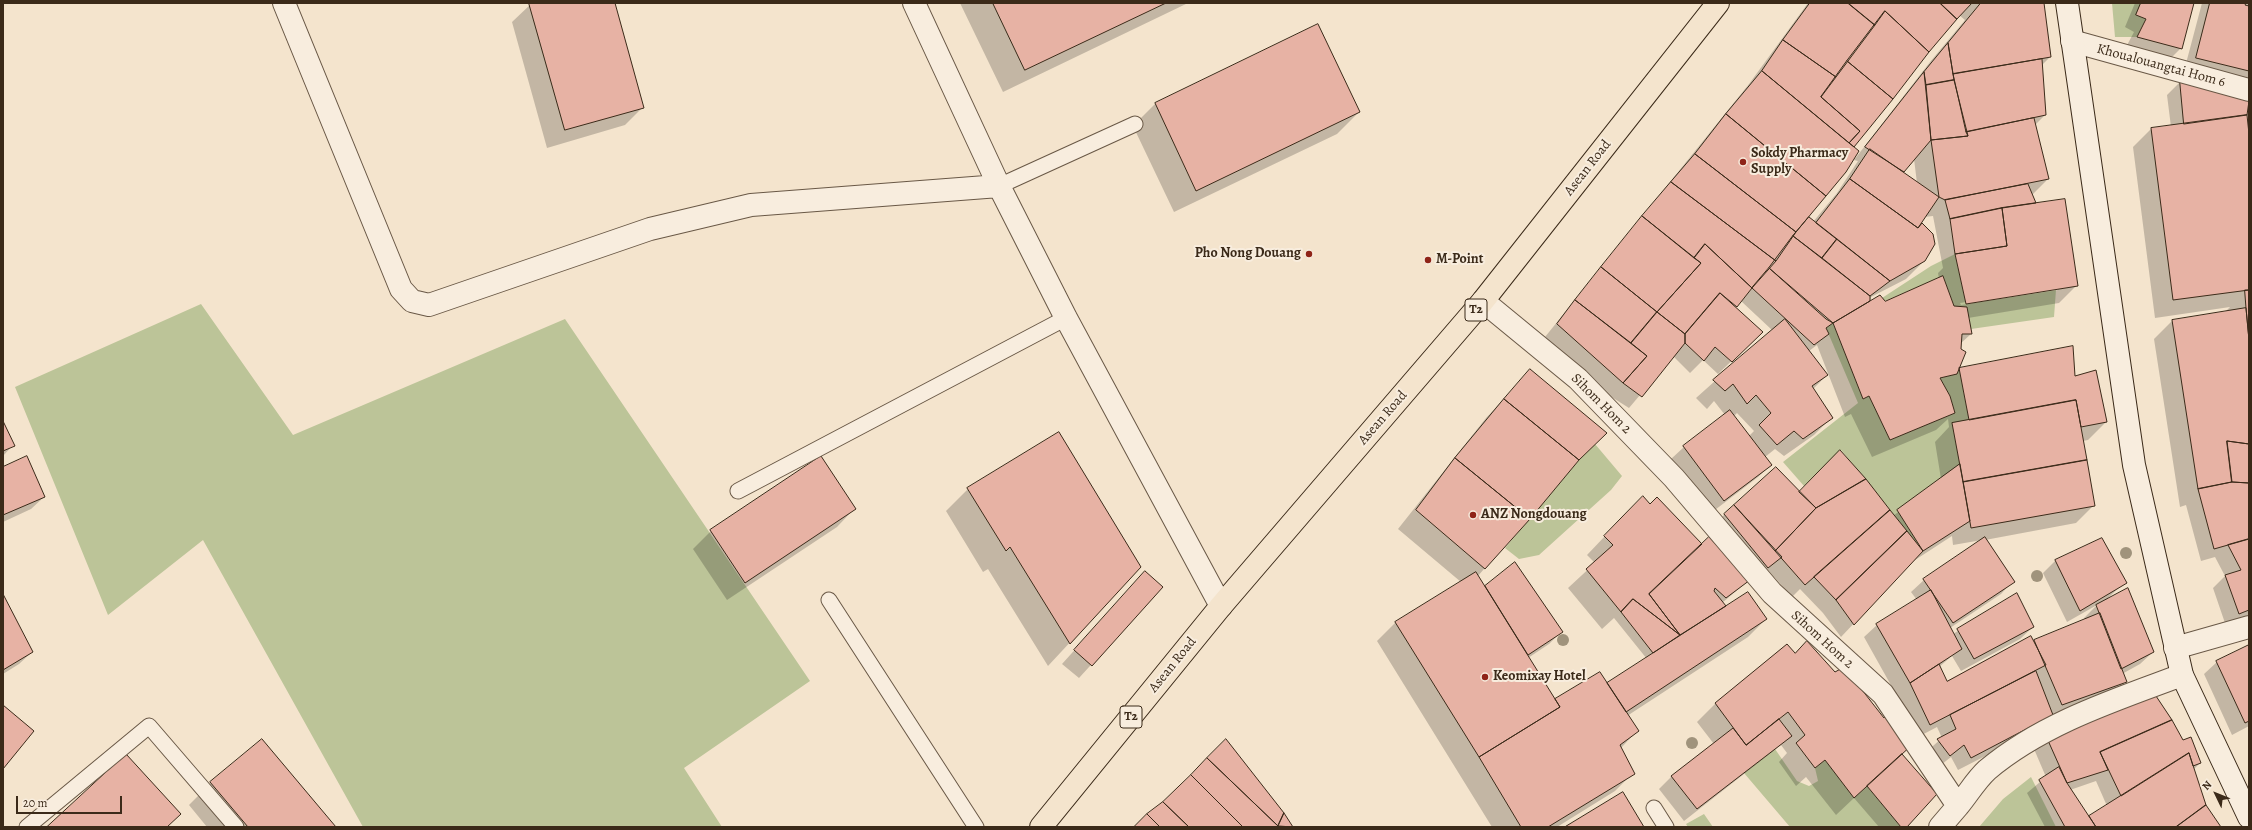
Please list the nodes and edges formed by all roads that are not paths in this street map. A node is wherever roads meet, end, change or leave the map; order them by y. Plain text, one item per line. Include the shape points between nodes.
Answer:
1 (284, 3) edge
2 (914, 3) edge
3 (1718, 3) edge
4 (2067, 3) edge
5 (2072, 41) junction
6 (2249, 90) edge
7 (1135, 124) dead end
8 (999, 186) junction
9 (1483, 301) junction
10 (1066, 318) junction
11 (738, 491) dead end
12 (829, 600) dead end
13 (1221, 606) junction
14 (2249, 627) edge
15 (2175, 648) junction
16 (2182, 675) junction
17 (1958, 806) junction
18 (1654, 808) dead end
19 (2249, 817) edge
20 (27, 827) edge
21 (236, 827) edge
22 (976, 827) edge
23 (1041, 827) edge
24 (1666, 827) edge
25 (1940, 827) edge

1 - 8 street via 401,289 412,302 429,305 650,229 751,205
2 - 8 street
3 - 9 main road, Asean Road / T2
4 - 5 street
5 - 6 street, Khoualouangtai Hom 6
5 - 15 street via 2134,466
7 - 8 lane
8 - 10 street
9 - 13 main road, Asean Road / T2
9 - 17 street, Sihom Hom 2 via 1578,379 1674,478 1772,593 1883,694
10 - 11 lane
10 - 13 street
12 - 22 lane
13 - 23 main road, Asean Road / T2
14 - 15 street
15 - 16 street
16 - 17 street via 2087,711 2025,742 1986,771
16 - 19 street
17 - 25 street
18 - 24 lane
20 - 21 lane via 149,726

